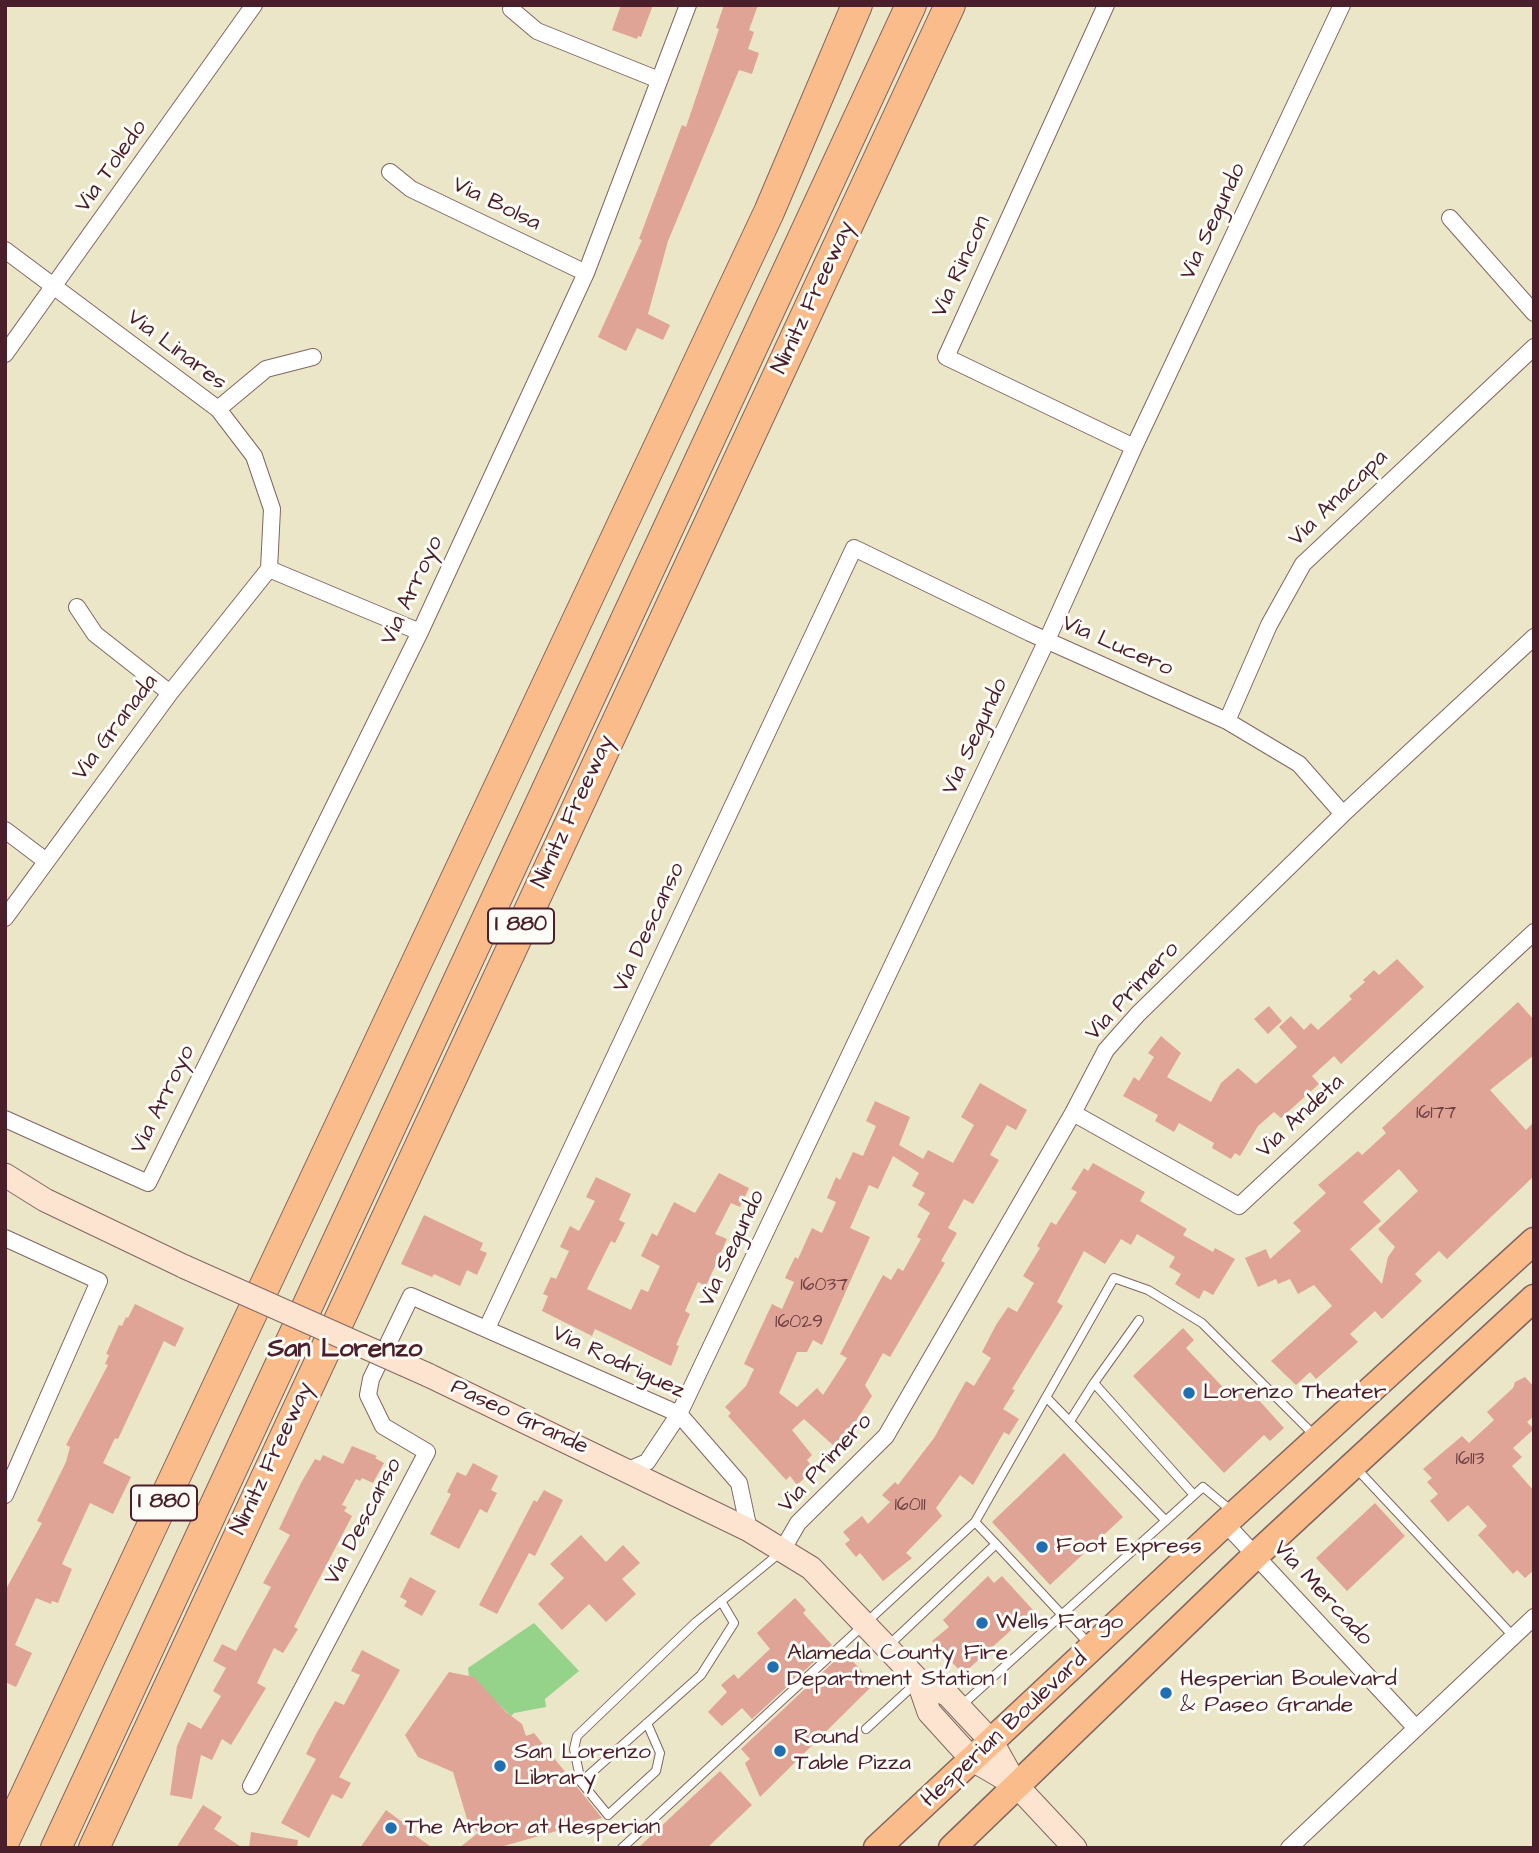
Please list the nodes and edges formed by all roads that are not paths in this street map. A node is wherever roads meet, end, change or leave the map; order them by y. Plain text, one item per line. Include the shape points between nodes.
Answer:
1 (254, 5) edge
2 (688, 5) edge
3 (857, 5) edge
4 (911, 5) edge
5 (950, 5) edge
6 (1106, 5) edge
7 (1342, 5) edge
8 (511, 9) dead end
9 (659, 80) junction
10 (390, 172) dead end
11 (1450, 218) dead end
12 (5, 250) edge
13 (586, 273) junction
14 (54, 289) junction
15 (1534, 313) edge
16 (1534, 347) edge
17 (5, 354) edge
18 (313, 357) dead end
19 (218, 409) junction
20 (1134, 447) junction
21 (854, 548) joint
22 (269, 569) junction
23 (77, 607) dead end
24 (420, 632) junction
25 (1534, 637) edge
26 (1048, 640) junction
27 (170, 693) junction
28 (1227, 721) junction
29 (1343, 814) junction
30 (5, 830) edge
31 (46, 861) junction
32 (5, 918) edge
33 (1534, 932) edge
34 (1073, 1113) junction
35 (5, 1119) edge
36 (5, 1175) edge
37 (5, 1238) edge
38 (1534, 1241) edge
39 (411, 1296) joint
40 (1534, 1298) edge
41 (1139, 1320) dead end
42 (487, 1328) junction
43 (1094, 1383) junction
44 (1045, 1398) junction
45 (679, 1414) junction
46 (1070, 1421) junction
47 (1318, 1439) junction
48 (1353, 1465) junction
49 (628, 1470) junction
50 (5, 1495) edge
51 (1194, 1495) junction
52 (1230, 1518) junction
53 (1166, 1521) junction
54 (975, 1522) junction
55 (749, 1530) junction
56 (996, 1544) junction
57 (783, 1549) junction
58 (1255, 1556) junction
59 (721, 1601) junction
60 (1063, 1616) junction
61 (1534, 1618) edge
62 (864, 1623) junction
63 (1513, 1636) junction
64 (887, 1647) junction
65 (1094, 1648) junction
66 (918, 1681) junction
67 (960, 1707) junction
68 (647, 1723) junction
69 (1415, 1727) junction
70 (866, 1729) dead end
71 (983, 1751) junction
72 (581, 1782) junction
73 (1016, 1785) junction
74 (251, 1786) dead end
75 (5, 1839) edge
76 (56, 1848) edge
77 (94, 1848) edge
78 (622, 1848) edge
79 (877, 1848) edge
80 (952, 1848) edge
81 (1075, 1848) edge
82 (1289, 1848) edge

1 - 14 street, Via Toledo
2 - 9 street, Via Arroyo
3 - 75 highway, I 880 via 763,225
4 - 76 highway, I 880
5 - 77 highway, Nimitz Freeway / I 880
6 - 20 street, Via Rincon via 946,357
7 - 20 street, Via Segundo
8 - 9 street via 537,30
9 - 13 street, Via Arroyo
10 - 13 street, Via Bolsa via 411,189
11 - 15 street
12 - 14 street, Via Linares
13 - 24 street, Via Arroyo
14 - 17 street, Via Toledo
14 - 19 street, Via Linares
16 - 28 street, Via Anacapa via 1303,564 1269,625
18 - 19 street via 266,369
19 - 22 street, Via Linares via 254,456 272,509
20 - 26 street, Via Segundo
21 - 26 street, Via Lucero
21 - 42 street, Via Descanso
22 - 24 street
22 - 27 street, Via Granada
23 - 27 street via 95,634
24 - 35 street, Via Arroyo via 148,1183
25 - 29 street, Via Primero
26 - 28 street, Via Lucero
26 - 45 street, Via Segundo
27 - 31 street, Via Granada
28 - 29 street, Via Lucero via 1299,764
29 - 34 street, Via Primero via 1138,1014 1106,1050
30 - 31 street
31 - 32 street, Via Granada
33 - 34 street, Via Andeta via 1239,1206
34 - 57 street, Via Primero via 886,1436 798,1523
36 - 49 street, Paseo Grande, bridge via 45,1200 185,1267
37 - 50 street via 99,1281
38 - 47 main road, Hesperian Boulevard
39 - 42 street, Via Rodriguez
39 - 74 street, Via Descanso via 368,1395 383,1426 427,1452
40 - 48 main road, Hesperian Boulevard
41 - 43 lane
42 - 45 street, Via Rodriguez
43 - 46 lane
43 - 51 lane
44 - 46 lane
44 - 47 lane via 1114,1278 1148,1290 1202,1323
44 - 54 lane
45 - 49 street, Via Segundo via 647,1462
45 - 55 street, Via Rodriguez via 739,1483
46 - 53 lane
47 - 52 main road, Hesperian Boulevard
48 - 58 main road, Hesperian Boulevard
48 - 63 lane
49 - 55 street, Paseo Grande
51 - 52 lane via 1203,1486
51 - 53 lane
52 - 58 street, Via Mercado
52 - 65 main road, Hesperian Boulevard
53 - 60 lane
54 - 56 lane
54 - 62 lane
55 - 57 street, Paseo Grande
56 - 60 lane
56 - 64 lane
57 - 59 lane
57 - 62 street, Paseo Grande via 811,1568
58 - 69 street, Via Mercado
58 - 73 main road, Hesperian Boulevard
59 - 68 lane via 734,1623 701,1675
59 - 72 lane via 578,1737 574,1749
60 - 65 lane
60 - 67 lane
61 - 63 street
62 - 64 street, Paseo Grande
62 - 78 lane
63 - 69 street
64 - 66 street, Paseo Grande
65 - 71 main road, Hesperian Boulevard
66 - 67 street, Paseo Grande via 948,1695
66 - 70 lane
66 - 71 street, Paseo Grande via 929,1712
67 - 71 street, Paseo Grande
68 - 72 lane
68 - 72 lane via 660,1753 656,1771 608,1815
69 - 82 street
71 - 73 street, Paseo Grande
71 - 79 main road, Hesperian Boulevard
73 - 80 main road, Hesperian Boulevard
73 - 81 street, Paseo Grande

